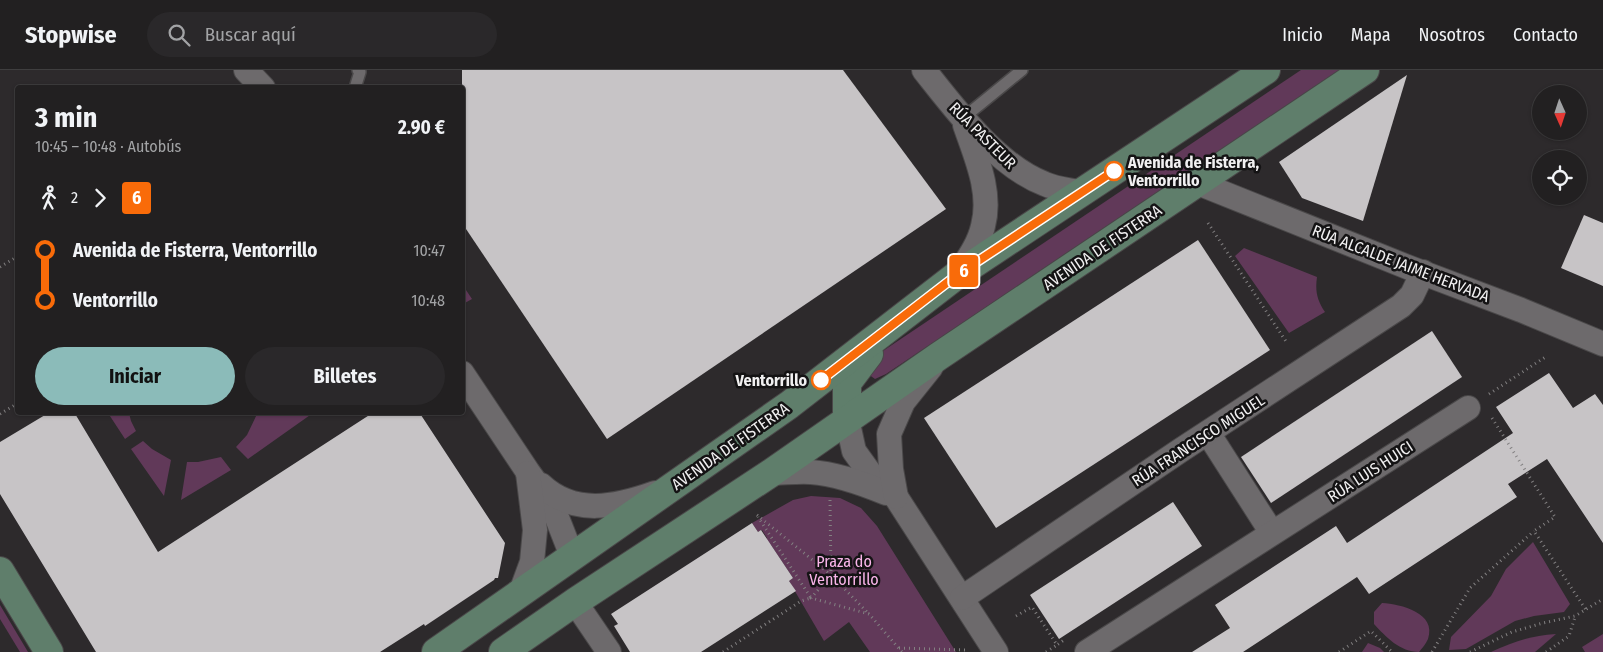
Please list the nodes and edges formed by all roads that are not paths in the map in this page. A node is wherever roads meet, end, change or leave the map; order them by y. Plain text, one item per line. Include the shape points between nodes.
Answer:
1 (246, 70) edge
2 (358, 70) edge
3 (924, 70) edge
4 (1022, 70) edge
5 (1266, 70) edge
6 (1365, 70) edge
7 (260, 85) edge
8 (356, 85) edge
9 (962, 119) junction
10 (1198, 183) junction
11 (1082, 193) junction
12 (1423, 272) junction
13 (957, 275) junction
14 (884, 332) junction
15 (1603, 344) edge
16 (939, 356) junction
17 (465, 378) edge
18 (1474, 404) road end
19 (847, 419) junction
20 (1208, 433) junction
21 (528, 472) junction
22 (771, 473) junction
23 (668, 489) junction
24 (896, 498) junction
25 (1272, 533) junction
26 (572, 556) junction
27 (0, 571) edge
28 (521, 592) junction
29 (962, 598) junction
30 (575, 602) junction
31 (1078, 649) edge
32 (49, 652) edge
33 (436, 652) edge
34 (486, 652) edge
35 (503, 652) edge
36 (609, 652) edge
37 (996, 652) edge

1 - 7 street
2 - 8 lane
3 - 9 street, RÚA PASTEUR
4 - 9 lane
5 - 11 main road, AVENIDA DE FISTERRA
6 - 10 main road, AVENIDA DE FISTERRA
9 - 11 street, RÚA PASTEUR via 1022,173 1046,185
9 - 13 street, AVENIDA DE FISTERRA via 980,166 987,198 984,226
10 - 12 street, RÚA ALCALDE JAIME HERVADA
10 - 16 main road, AVENIDA DE FISTERRA
11 - 13 main road, AVENIDA DE FISTERRA
12 - 15 street, RÚA ALCALDE JAIME HERVADA
12 - 20 street, RÚA FRANCISCO MIGUEL via 1412,295 1401,306
13 - 14 main road, AVENIDA DE FISTERRA
14 - 19 main road via 847,384
14 - 23 main road, AVENIDA DE FISTERRA via 789,405
16 - 19 main road, AVENIDA DE FISTERRA
16 - 24 street, AVENIDA DE FISTERRA via 903,402 889,434
17 - 21 street
18 - 25 street, RÚA LUIS HUICI
19 - 22 main road, AVENIDA DE FISTERRA
19 - 24 street via 854,451 872,476
20 - 25 street
20 - 29 street, RÚA FRANCISCO MIGUEL
21 - 23 street via 543,488 564,501 583,506 601,507 630,502
21 - 26 street via 552,505
21 - 28 street via 535,530 532,562
22 - 24 street via 830,475 857,481
22 - 30 main road, AVENIDA DE FISTERRA
23 - 26 main road, AVENIDA DE FISTERRA
24 - 29 street
25 - 31 street, RÚA LUIS HUICI
26 - 28 main road, AVENIDA DE FISTERRA
26 - 34 main road via 571,569 564,583
27 - 32 main road
28 - 33 main road, AVENIDA DE FISTERRA
29 - 37 street
30 - 35 main road, AVENIDA DE FISTERRA
30 - 36 street

